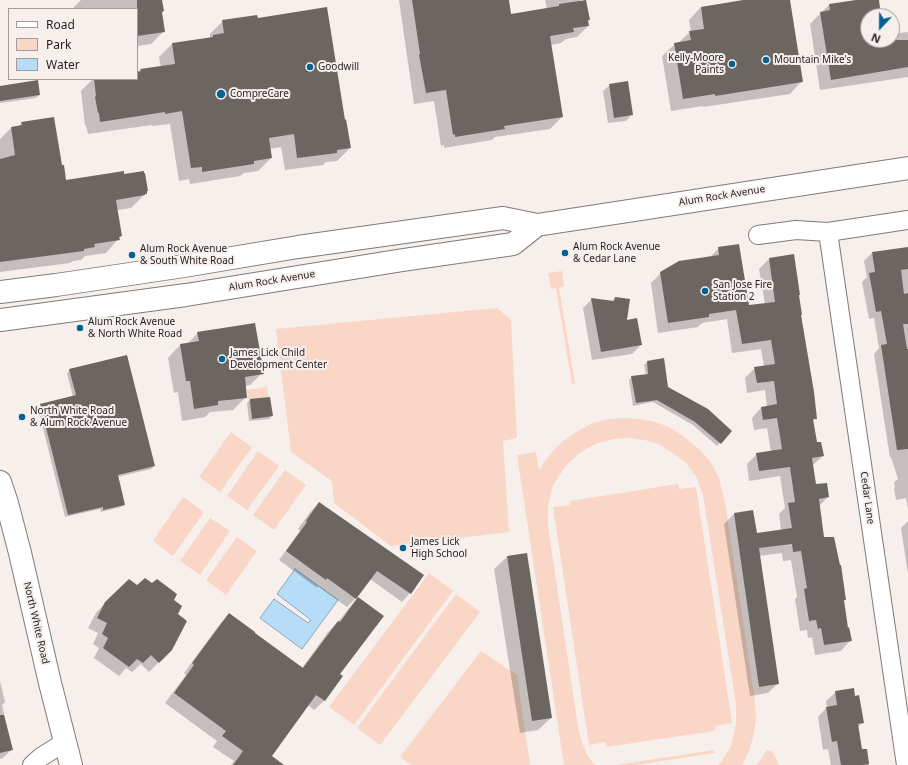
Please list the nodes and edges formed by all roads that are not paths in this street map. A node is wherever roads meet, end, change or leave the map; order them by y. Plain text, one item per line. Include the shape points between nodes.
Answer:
1 (908, 168) edge
2 (908, 220) edge
3 (537, 225) junction
4 (429, 228) junction
5 (828, 232) junction
6 (758, 235) dead end
7 (403, 260) junction
8 (0, 292) edge
9 (0, 320) edge
10 (0, 482) edge
11 (65, 742) junction
12 (32, 765) edge
13 (71, 765) edge
14 (906, 765) edge

1 - 3 main road, Alum Rock Avenue
2 - 5 street
3 - 4 main road, Alum Rock Avenue via 503,218
3 - 7 main road, Alum Rock Avenue via 513,244
4 - 7 main road via 424,240 412,245
4 - 8 main road, Alum Rock Avenue
5 - 6 street via 796,230
5 - 14 street, Cedar Lane
7 - 9 main road, Alum Rock Avenue via 186,295
10 - 11 main road, North White Road via 20,553
11 - 12 street
11 - 13 main road, North White Road

